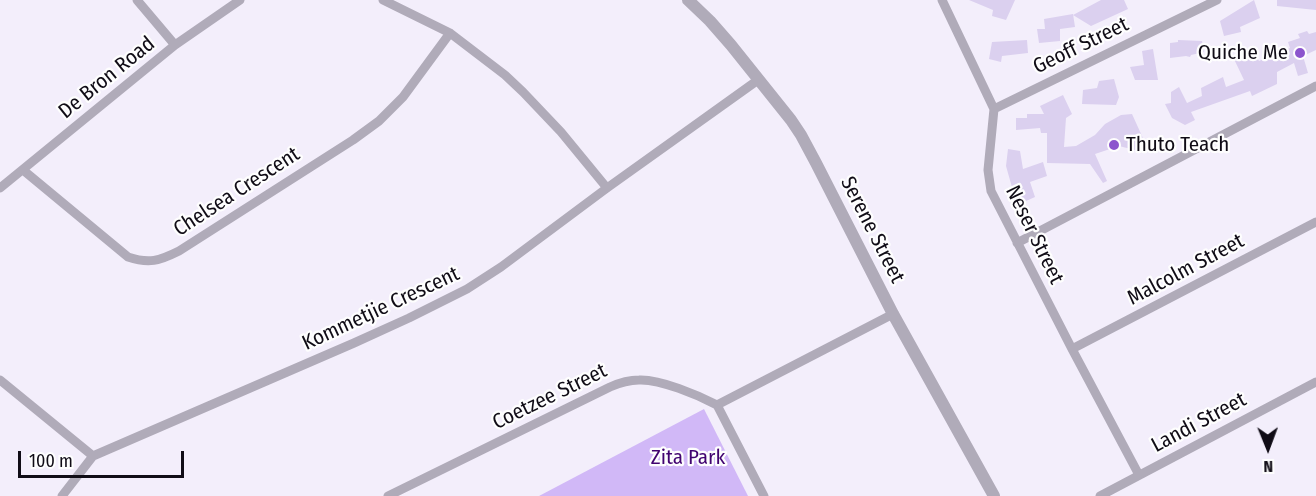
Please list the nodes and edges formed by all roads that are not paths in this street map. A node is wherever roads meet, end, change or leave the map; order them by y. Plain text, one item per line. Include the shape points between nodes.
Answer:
1 (137, 0) edge
2 (240, 0) edge
3 (382, 0) edge
4 (688, 0) edge
5 (942, 0) edge
6 (1217, 0) edge
7 (450, 33) junction
8 (175, 45) junction
9 (758, 80) junction
10 (1316, 86) edge
11 (994, 109) junction
12 (23, 170) junction
13 (0, 188) edge
14 (607, 188) junction
15 (1316, 222) edge
16 (1017, 243) junction
17 (893, 314) junction
18 (1072, 349) junction
19 (0, 380) edge
20 (1316, 382) edge
21 (717, 405) junction
22 (93, 456) junction
23 (1139, 475) junction
24 (62, 496) edge
25 (388, 496) edge
26 (764, 496) edge
27 (994, 496) edge
28 (1100, 496) edge

1 - 8 street
2 - 8 street, De Bron Road
3 - 7 street
4 - 9 street, Serene Street
5 - 11 street
6 - 11 street, Geoff Street
7 - 12 street, Chelsea Crescent via 403,97 379,122 162,259 149,262 128,257
7 - 14 street via 524,92
8 - 12 street, De Bron Road
9 - 14 street, Kommetjie Crescent
9 - 17 street, Serene Street via 808,148
10 - 16 street
11 - 16 street, Neser Street via 989,184
12 - 13 street, De Bron Road
14 - 22 street, Kommetjie Crescent via 467,290
15 - 18 street, Malcolm Street
16 - 18 street, Neser Street
17 - 21 street
17 - 27 street, Serene Street
18 - 23 street, Neser Street
19 - 22 street
20 - 23 street, Landi Street
21 - 25 street, Coetzee Street via 693,393 646,380 622,382
21 - 26 street
22 - 24 street
23 - 28 street, Landi Street

